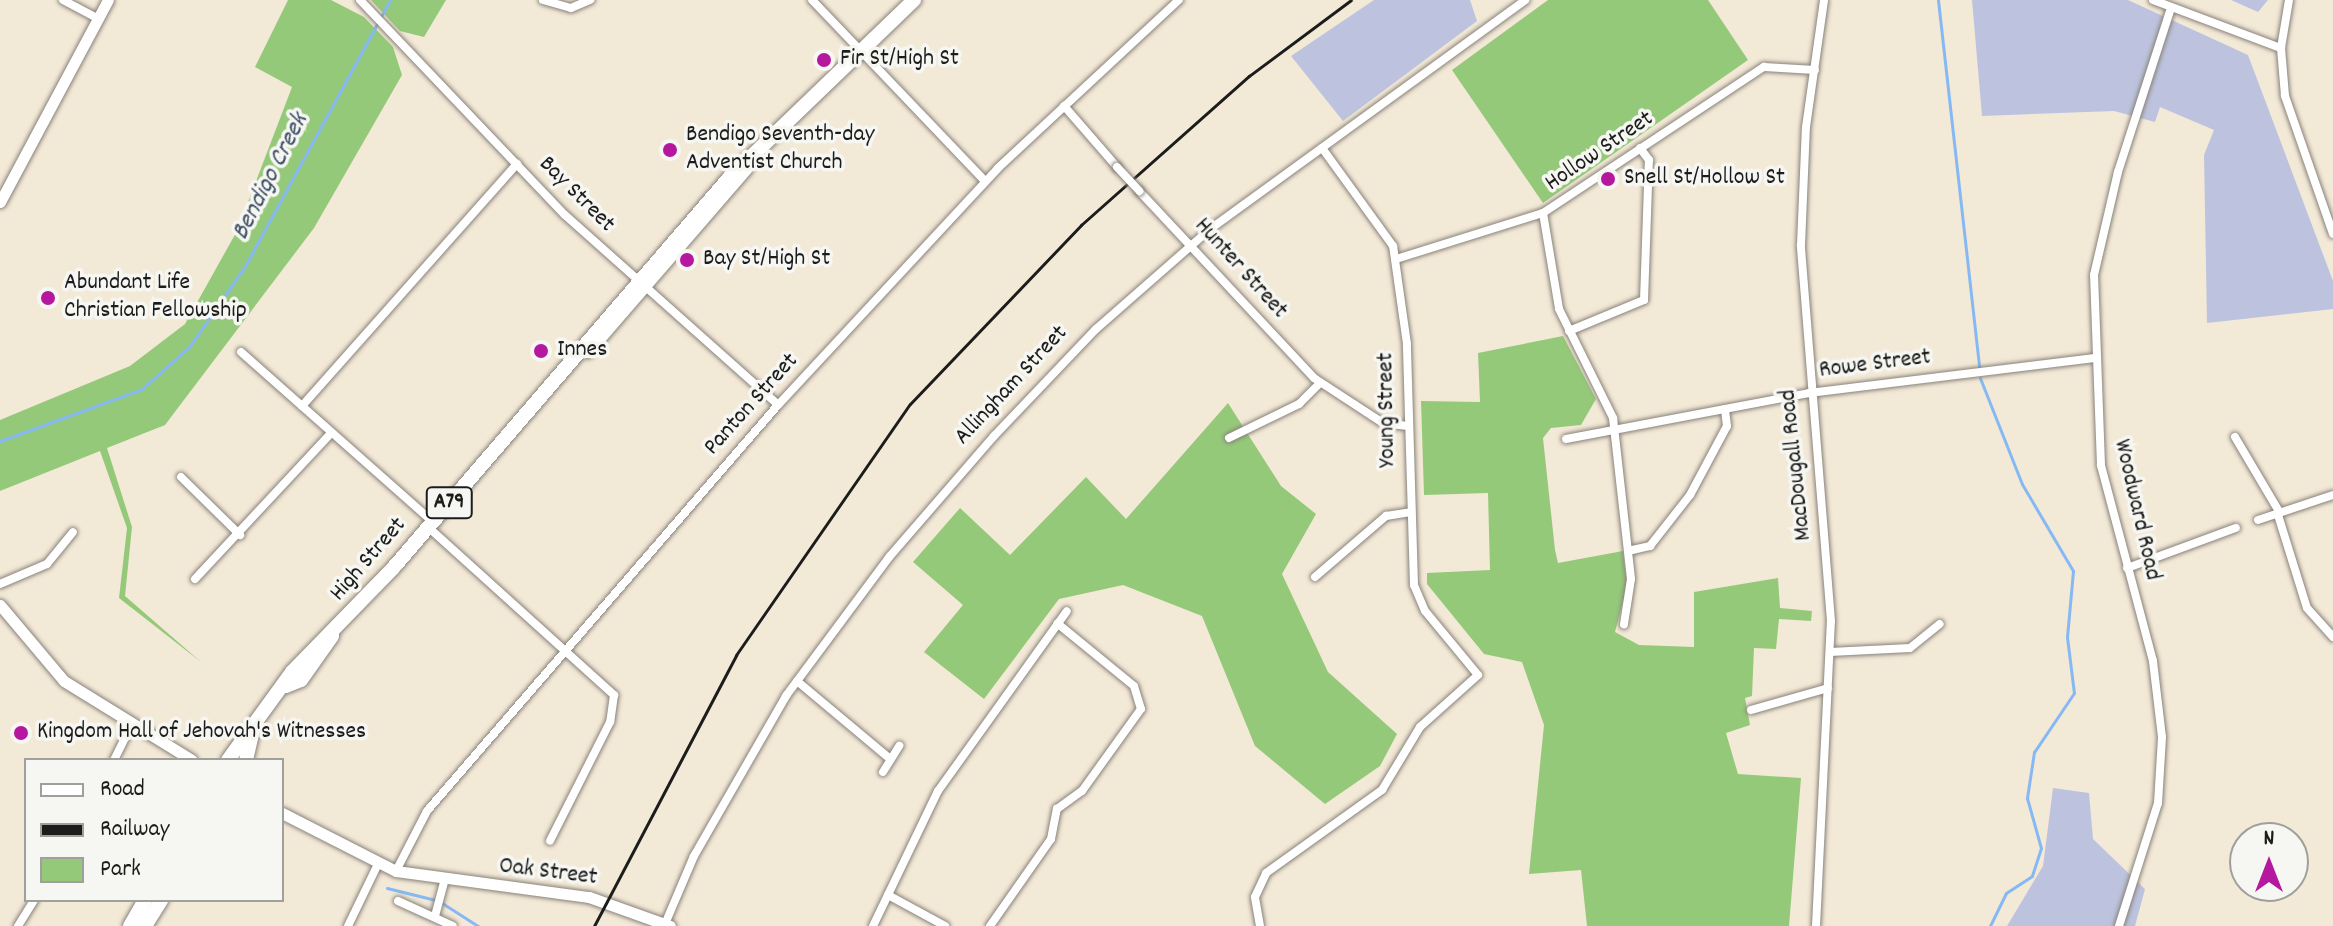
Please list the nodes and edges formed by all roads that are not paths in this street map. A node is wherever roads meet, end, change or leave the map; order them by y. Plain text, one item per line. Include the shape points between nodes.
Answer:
1 (63, 0) edge
2 (108, 0) edge
3 (360, 0) edge
4 (543, 0) edge
5 (590, 0) edge
6 (812, 0) edge
7 (914, 0) edge
8 (1179, 0) edge
9 (1525, 0) edge
10 (1824, 0) edge
11 (2153, 0) edge
12 (2289, 0) edge
13 (2171, 8) junction
14 (98, 19) junction
15 (2281, 48) junction
16 (861, 49) junction
17 (1815, 70) junction
18 (1064, 106) junction
19 (1322, 148) junction
20 (1640, 148) junction
21 (517, 164) junction
22 (985, 181) junction
23 (0, 202) edge
24 (1543, 213) junction
25 (2333, 234) edge
26 (1192, 244) junction
27 (1396, 259) junction
28 (642, 285) junction
29 (1569, 331) junction
30 (241, 352) dead end
31 (2095, 358) junction
32 (1320, 383) junction
33 (1809, 393) junction
34 (778, 405) junction
35 (302, 406) junction
36 (1725, 409) junction
37 (1408, 426) junction
38 (1615, 432) junction
39 (331, 433) junction
40 (2235, 437) dead end
41 (1229, 438) dead end
42 (1566, 439) dead end
43 (181, 477) dead end
44 (2333, 495) edge
45 (1411, 512) junction
46 (2279, 514) junction
47 (2258, 520) dead end
48 (430, 524) junction
49 (2236, 528) dead end
50 (73, 532) dead end
51 (240, 535) junction
52 (1628, 551) junction
53 (2127, 568) junction
54 (1315, 577) dead end
55 (195, 579) dead end
56 (0, 584) edge
57 (0, 605) edge
58 (1067, 611) dead end
59 (1057, 623) junction
60 (1624, 624) dead end
61 (1940, 624) dead end
62 (2333, 637) edge
63 (564, 647) junction
64 (1830, 652) junction
65 (797, 681) junction
66 (1828, 688) junction
67 (1751, 710) dead end
68 (132, 724) junction
69 (253, 729) junction
70 (899, 746) dead end
71 (888, 757) junction
72 (115, 758) edge
73 (189, 758) edge
74 (230, 758) edge
75 (246, 758) edge
76 (883, 772) dead end
77 (284, 814) edge
78 (550, 841) dead end
79 (378, 864) junction
80 (396, 871) junction
81 (444, 883) junction
82 (888, 895) junction
83 (398, 901) dead end
84 (33, 902) edge
85 (144, 902) edge
86 (160, 902) edge
87 (435, 916) junction
88 (644, 921) edge
89 (668, 925) edge
90 (18, 926) edge
91 (130, 926) edge
92 (145, 926) edge
93 (348, 926) edge
94 (453, 926) edge
95 (873, 926) edge
96 (945, 926) edge
97 (990, 926) edge
98 (1260, 926) edge
99 (1816, 926) edge
100 (2119, 926) edge

1 - 14 street
2 - 14 main road
3 - 21 street, Bay Street
4 - 5 street via 571,8
6 - 16 street
7 - 16 highway, High Street / A79
8 - 18 street, Panton Street
9 - 19 street, Allingham Street
10 - 17 street, MacDougall Road
11 - 13 street
12 - 15 street
13 - 15 street
13 - 31 street, Woodward Road via 2100,239
14 - 23 main road
15 - 25 street via 2289,112
16 - 22 street
16 - 28 highway, High Street / A79
17 - 20 street, Hollow Street via 1764,67
17 - 33 street, MacDougall Road via 1801,245
18 - 22 street, Panton Street
18 - 26 street, Hunter Street, bridge
19 - 26 street, Allingham Street
19 - 27 street, Young Street via 1390,238
20 - 24 street, Hollow Street
20 - 29 street via 1649,160 1644,300
21 - 28 street, Bay Street
21 - 35 street
22 - 34 street, Panton Street
24 - 27 street, Hollow Street
24 - 29 street via 1557,302
26 - 32 street, Hunter Street
26 - 65 street, Allingham Street via 1096,329 975,457
27 - 37 street, Young Street
28 - 34 street, Bay Street
28 - 48 highway, High Street / A79
29 - 38 street
30 - 35 street
31 - 33 street, Rowe Street
31 - 53 street, Woodward Road via 2101,465
32 - 37 street, Hunter Street via 1383,423
32 - 41 street via 1299,404
33 - 36 street, Rowe Street
33 - 64 street, MacDougall Road
34 - 63 street, Panton Street
35 - 39 street
36 - 38 street, Rowe Street
36 - 52 street via 1727,426 1686,500 1650,546
37 - 45 street, Young Street
38 - 42 street, Rowe Street
38 - 52 street
39 - 48 street
39 - 51 street
40 - 46 street
43 - 51 street
44 - 46 street
45 - 54 street via 1386,516
45 - 98 street, Young Street via 1417,594 1478,675 1420,727 1382,790 1276,865 1256,889
46 - 47 street
46 - 62 street via 2307,608
48 - 63 street
48 - 69 highway, High Street / A79 via 332,636 292,672
49 - 53 street
50 - 56 street via 41,568
51 - 55 street
52 - 60 street
53 - 100 street, Woodward Road via 2157,680 2162,761 2156,813
57 - 68 main road via 52,671
58 - 59 street
59 - 82 street via 938,791
59 - 97 street via 1134,686 1142,703 1082,791 1053,814 1051,839
61 - 64 street via 1901,650
63 - 78 street via 606,683 615,709
63 - 80 street, Panton Street via 427,811
64 - 66 street, MacDougall Road
65 - 71 street
65 - 89 street, Allingham Street via 740,772
66 - 67 street
66 - 99 street, MacDougall Road
68 - 72 street
68 - 73 main road
69 - 74 highway, High Street / A79
69 - 75 highway, High Street / A79
70 - 71 street
71 - 76 street
77 - 79 main road, Oak Street
79 - 80 main road, Oak Street
79 - 93 street
80 - 81 main road, Oak Street
81 - 87 street
81 - 88 main road, Oak Street via 579,896
82 - 95 street
82 - 96 street
83 - 87 street
84 - 90 street
85 - 91 highway
86 - 92 highway
87 - 94 street
88 - 89 main road, Oak Street

